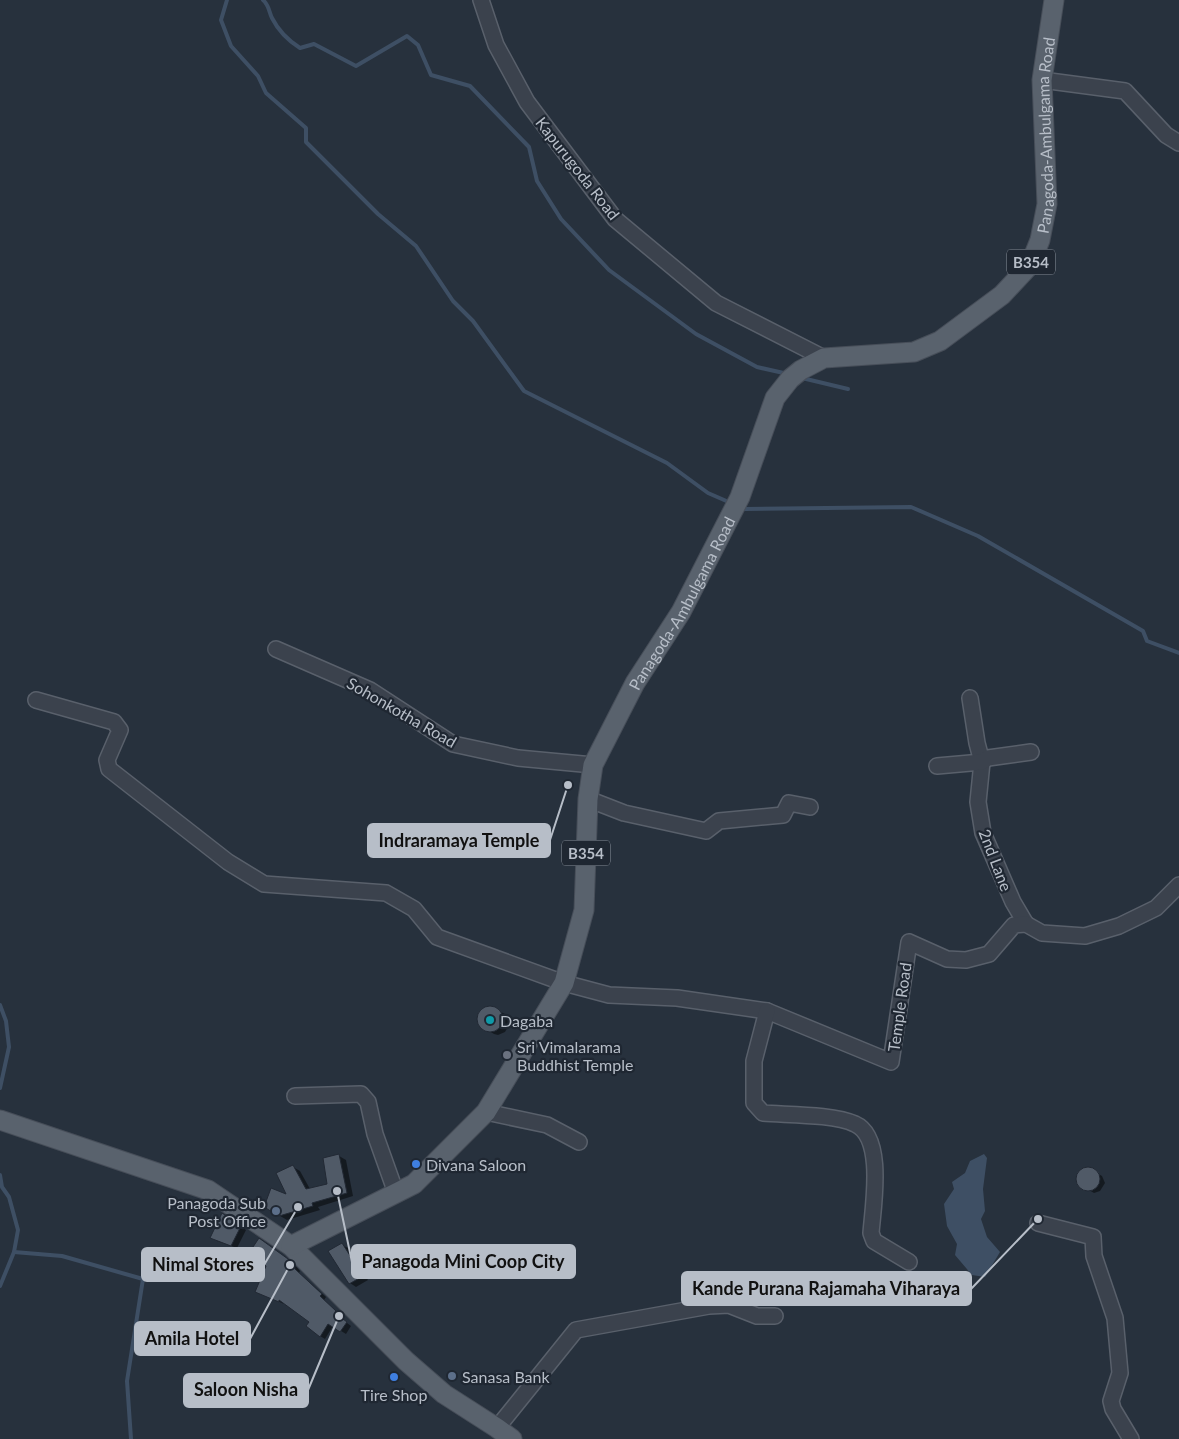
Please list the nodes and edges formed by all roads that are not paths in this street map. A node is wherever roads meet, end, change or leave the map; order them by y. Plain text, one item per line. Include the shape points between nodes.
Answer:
1 (481, 0) edge
2 (1054, 0) edge
3 (1042, 80) junction
4 (1179, 143) edge
5 (824, 358) junction
6 (276, 649) dead end
7 (970, 698) dead end
8 (36, 700) dead end
9 (1031, 752) dead end
10 (982, 762) junction
11 (593, 765) junction
12 (938, 766) dead end
13 (588, 799) junction
14 (810, 807) dead end
15 (1177, 887) edge
16 (1026, 924) junction
17 (564, 983) junction
18 (766, 1011) junction
19 (295, 1096) dead end
20 (486, 1112) junction
21 (4, 1122) edge
22 (579, 1142) dead end
23 (396, 1193) junction
24 (1038, 1223) dead end
25 (291, 1246) junction
26 (908, 1262) dead end
27 (775, 1316) dead end
28 (497, 1428) junction
29 (512, 1439) edge
30 (1131, 1439) edge

1 - 5 street, Kapurugoda Road via 496,45 527,102 615,219 716,304
2 - 3 main road, Panagoda-Ambulgama Road / B354
3 - 4 street via 1125,91 1166,135
3 - 5 main road, Panagoda-Ambulgama Road / B354 via 1047,204 1040,240 1030,265 1002,295 940,341 914,352
5 - 11 main road, Panagoda-Ambulgama Road / B354 via 796,374 775,398 740,497 681,612 635,683
6 - 11 street, Sohonkotha Road via 370,690 453,744 518,758
7 - 10 street, 2nd Lane
8 - 17 street, Temple Road via 114,722 120,730 107,760 109,769 228,862 264,884 386,893 414,909 437,937
9 - 10 street via 988,758
10 - 12 street
10 - 16 street, 2nd Lane via 978,802 983,833
11 - 13 main road, Panagoda-Ambulgama Road / B354
13 - 14 street via 624,813 706,830 719,821 783,815 790,803
13 - 17 main road, Panagoda-Ambulgama Road / B354 via 584,910
15 - 16 street via 1156,908 1120,926 1085,936 1042,933
16 - 18 street, Temple Road via 1014,926 989,954 966,960 947,959 909,942 891,1062
17 - 18 street, Temple Road via 609,995 677,998
17 - 20 main road, Panagoda-Ambulgama Road / B354
18 - 26 street via 754,1061 754,1103 763,1113 839,1119 857,1124 870,1139 875,1164 871,1233 874,1241
19 - 23 street via 361,1094 368,1102 375,1134
20 - 22 street via 547,1125
20 - 23 main road, Panagoda-Ambulgama Road / B354 via 414,1184
21 - 25 main road via 208,1190
23 - 25 main road, Panagoda-Ambulgama Road / B354
24 - 30 street via 1093,1237 1094,1256 1115,1318 1120,1373 1111,1401
25 - 28 main road via 412,1367 444,1394
27 - 28 street via 757,1316 729,1305 708,1306 576,1330
28 - 29 main road

